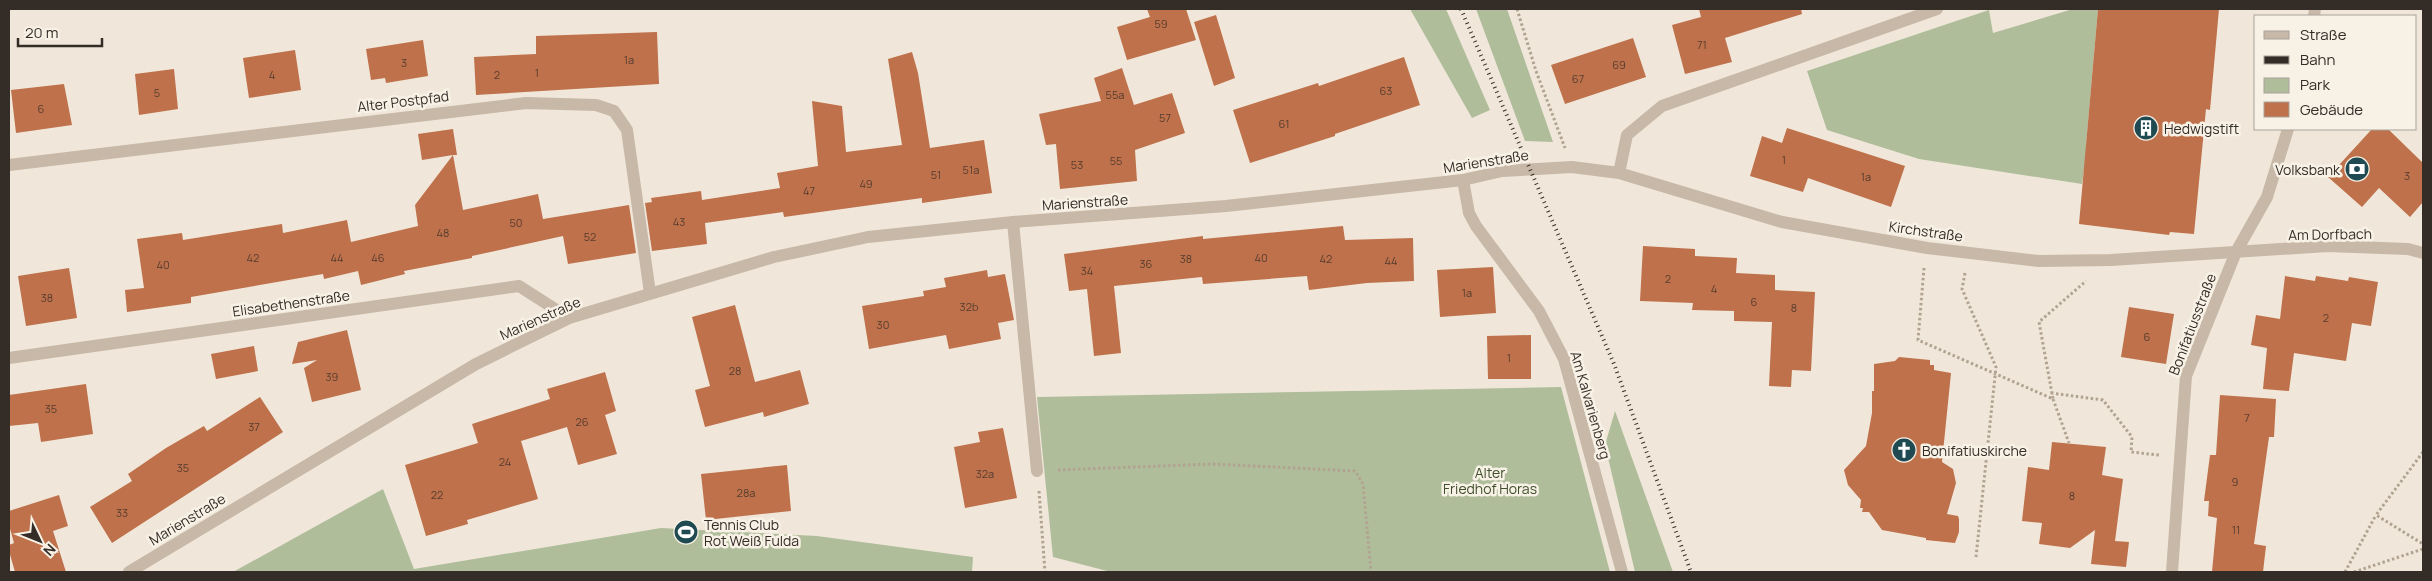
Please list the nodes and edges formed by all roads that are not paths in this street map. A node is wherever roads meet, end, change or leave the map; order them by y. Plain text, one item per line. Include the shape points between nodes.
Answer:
1 (1937, 9) edge
2 (2288, 130) edge
3 (9, 165) edge
4 (1619, 173) junction
5 (1463, 180) junction
6 (1013, 222) junction
7 (2236, 252) junction
8 (2423, 253) edge
9 (650, 294) junction
10 (569, 318) junction
11 (9, 358) edge
12 (1037, 470) road end
13 (129, 572) edge
14 (1622, 572) edge
15 (2172, 572) edge

1 - 4 street via 1662,106 1627,135
2 - 7 street, Bonifatiusstraße via 2267,197
3 - 9 street, Alter Postpfad via 526,103 596,105 614,111 627,130
4 - 5 street, Marienstraße via 1572,167 1502,171
4 - 7 street, Kirchstraße via 1782,222 1927,248 2038,261
5 - 6 street, Marienstraße via 1226,206
5 - 14 street, Am Kalvarienberg via 1469,213 1476,226 1539,311 1564,359
6 - 9 street, Marienstraße via 868,237 774,257
6 - 12 street
7 - 8 street, Am Dorfbach via 2328,246
7 - 15 street, Bonifatiusstraße via 2186,376
9 - 10 street, Marienstraße
10 - 11 street, Elisabethenstraße via 519,286
10 - 13 street, Marienstraße via 476,364

